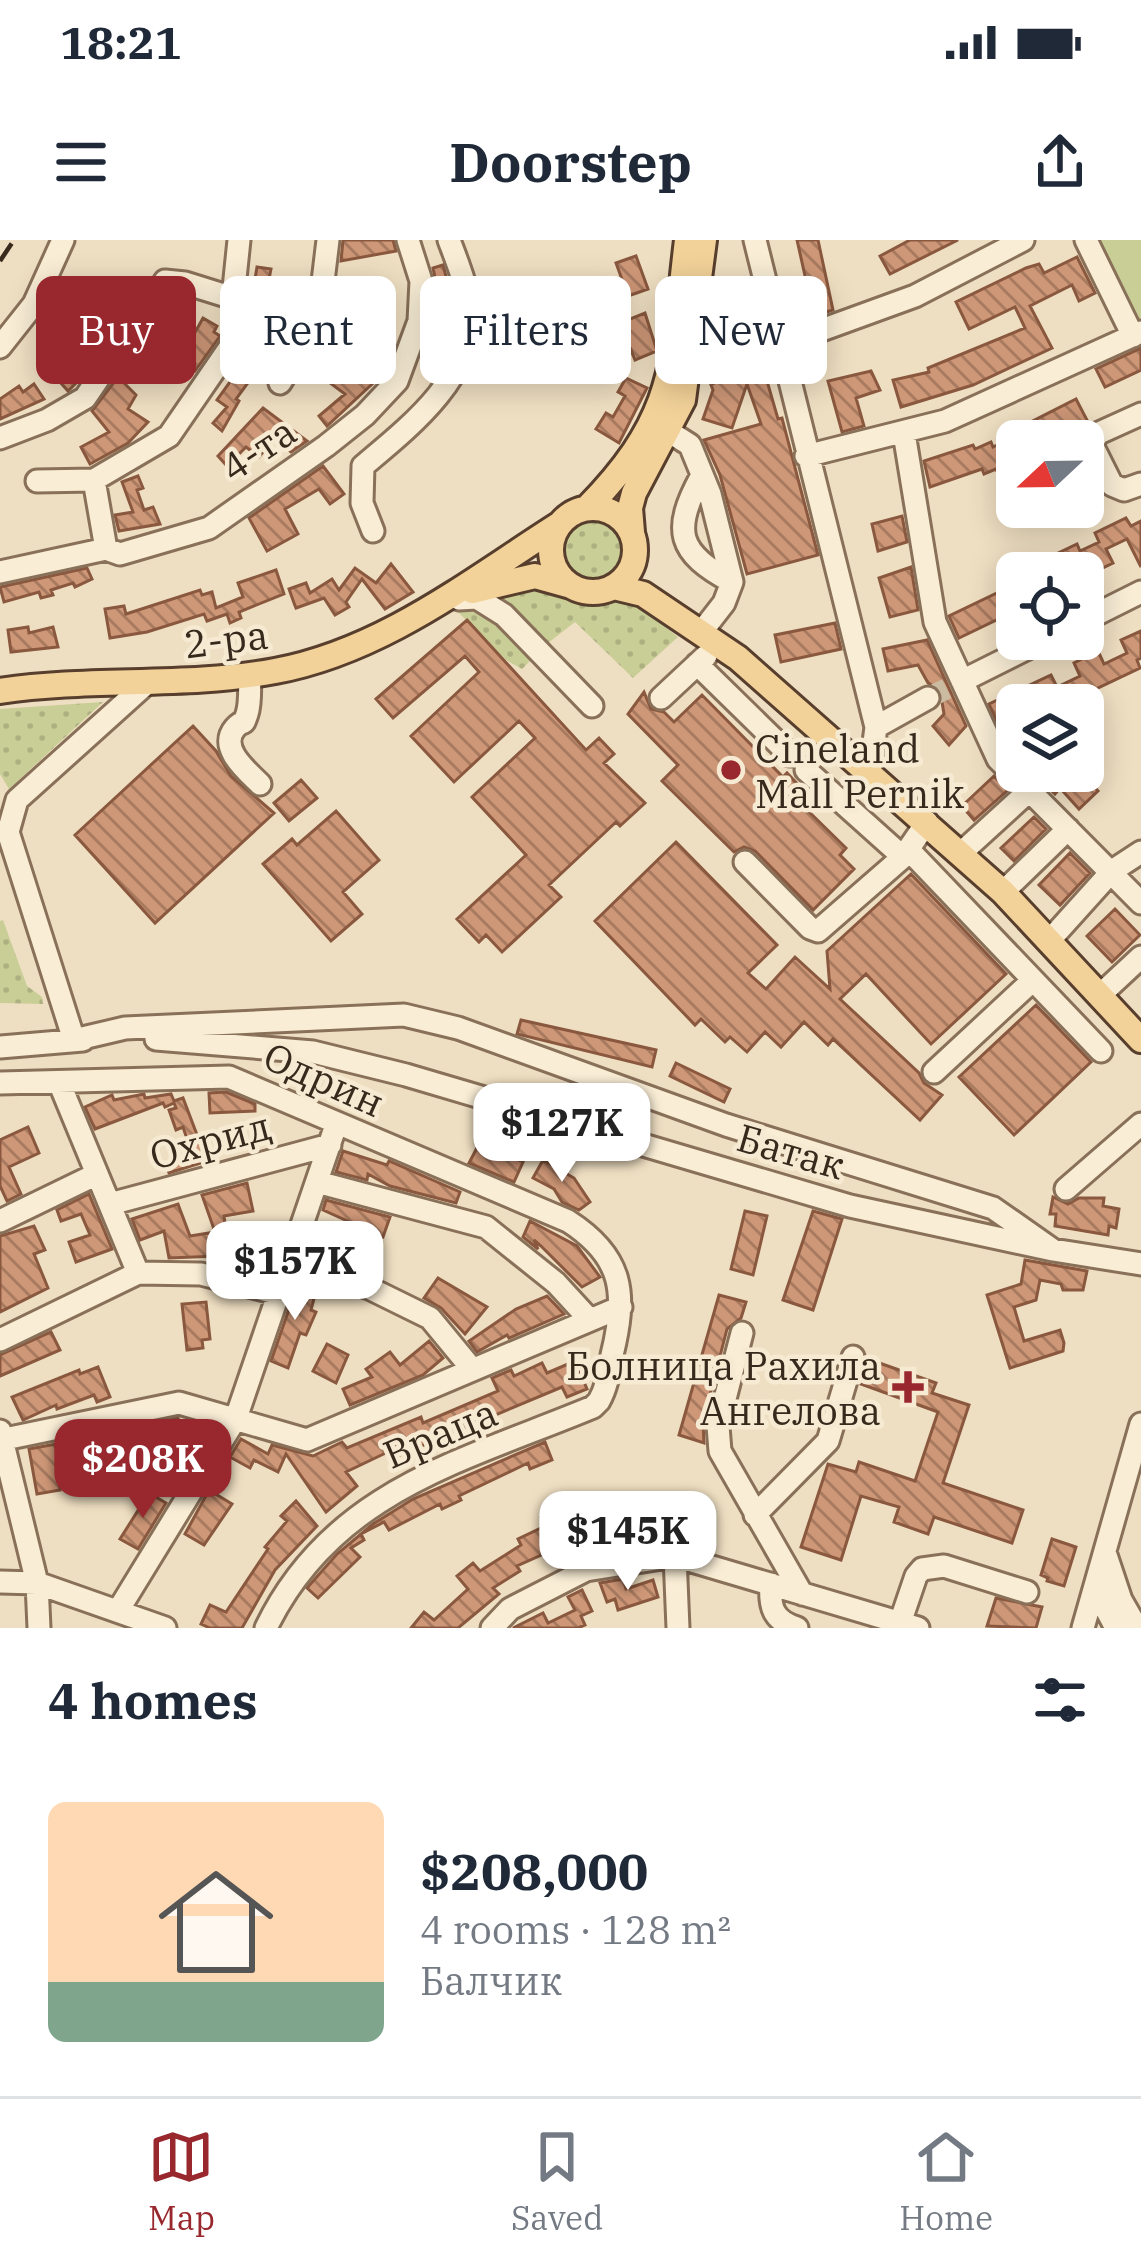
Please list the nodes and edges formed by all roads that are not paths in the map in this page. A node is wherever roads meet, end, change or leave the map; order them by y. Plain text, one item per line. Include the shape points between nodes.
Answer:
1 (62, 240) edge
2 (239, 240) edge
3 (328, 240) edge
4 (407, 240) edge
5 (449, 240) edge
6 (687, 240) edge
7 (704, 240) edge
8 (755, 240) edge
9 (1023, 240) edge
10 (1086, 240) edge
11 (999, 246) edge
12 (235, 276) edge
13 (324, 276) edge
14 (765, 276) edge
15 (220, 294) edge
16 (827, 328) edge
17 (1137, 334) edge
18 (0, 347) edge
19 (220, 362) edge
20 (791, 384) edge
21 (1141, 414) edge
22 (668, 431) junction
23 (904, 433) junction
24 (0, 437) edge
25 (806, 457) junction
26 (701, 477) junction
27 (94, 480) junction
28 (37, 481) dead end
29 (1141, 484) edge
30 (587, 508) junction
31 (560, 524) junction
32 (373, 532) dead end
33 (634, 538) junction
34 (106, 549) junction
35 (0, 572) edge
36 (732, 582) junction
37 (571, 586) junction
38 (614, 587) junction
39 (1141, 592) edge
40 (446, 599) junction
41 (673, 610) junction
42 (1104, 610) edge
43 (711, 637) junction
44 (1003, 660) edge
45 (697, 664) junction
46 (250, 675) junction
47 (962, 680) junction
48 (147, 683) junction
49 (0, 691) edge
50 (661, 698) dead end
51 (928, 698) tunnel mouth
52 (592, 706) dead end
53 (876, 728) junction
54 (996, 755) edge
55 (870, 773) junction
56 (260, 784) dead end
57 (1028, 792) edge
58 (1032, 792) edge
59 (926, 822) junction
60 (4, 824) edge
61 (1068, 829) junction
62 (1141, 852) edge
63 (905, 853) junction
64 (961, 853) junction
65 (745, 862) dead end
66 (1112, 871) junction
67 (1003, 892) junction
68 (1141, 903) edge
69 (1049, 941) junction
70 (1141, 957) edge
71 (1033, 980) junction
72 (1099, 996) junction
73 (74, 1040) junction
74 (1141, 1040) edge
75 (0, 1047) edge
76 (1101, 1051) dead end
77 (934, 1072) dead end
78 (59, 1082) junction
79 (0, 1083) edge
80 (1141, 1124) edge
81 (333, 1135) junction
82 (97, 1174) junction
83 (317, 1182) junction
84 (1066, 1189) dead end
85 (110, 1204) junction
86 (0, 1221) edge
87 (1053, 1250) junction
88 (291, 1263) junction
89 (1141, 1264) edge
90 (138, 1273) junction
91 (280, 1294) junction
92 (620, 1307) junction
93 (589, 1319) junction
94 (742, 1333) dead end
95 (0, 1340) edge
96 (853, 1357) dead end
97 (472, 1369) junction
98 (236, 1418) junction
99 (1141, 1424) edge
100 (1, 1436) edge
101 (755, 1515) junction
102 (675, 1556) junction
103 (1102, 1560) junction
104 (0, 1582) edge
105 (37, 1583) junction
106 (771, 1584) junction
107 (1027, 1592) dead end
108 (802, 1594) junction
109 (119, 1609) junction
110 (909, 1625) edge
111 (39, 1628) edge
112 (164, 1628) edge
113 (266, 1628) edge
114 (491, 1628) edge
115 (677, 1628) edge
116 (797, 1628) edge
117 (1083, 1628) edge
118 (1116, 1628) edge
119 (1138, 1628) edge

1 - 18 street via 34,304
2 - 12 street
3 - 13 street
4 - 34 street, 4-та via 421,281 419,321 397,381 365,415 209,528 120,554
5 - 32 street via 467,292 469,337 451,378 363,466 362,503
6 - 30 main road via 664,397 630,463
7 - 22 main road via 685,387
8 - 14 street
9 - 11 street
10 - 17 street
11 - 16 street via 915,296
15 - 24 street via 165,281 85,398
17 - 23 street
19 - 27 street via 170,436
20 - 25 street
21 - 29 street via 1090,443 1112,484
22 - 26 street via 690,445
22 - 33 main road via 634,493
23 - 25 street
23 - 47 street via 935,622
25 - 53 street
26 - 36 street
26 - 36 street via 683,513 688,545 695,559
27 - 28 street
27 - 34 street
30 - 31 main road
30 - 33 main road via 614,512
31 - 37 main road via 554,564
31 - 40 main road, 2-ра
33 - 38 main road via 632,569
33 - 41 main road
34 - 35 street, 4-та
36 - 43 street
37 - 38 main road via 593,593
37 - 40 main road, 2-ра via 518,578
38 - 41 main road
39 - 42 street
40 - 46 main road, 2-ра via 335,655
40 - 52 street via 486,602
41 - 43 main road
43 - 45 street
43 - 55 main road
44 - 47 street
45 - 50 street
45 - 63 street
46 - 48 main road, 2-ра
46 - 56 street via 249,708 229,742
47 - 54 street
48 - 49 main road, 2-ра
48 - 60 street via 17,800
51 - 53 street
53 - 55 street
55 - 59 main road
57 - 64 street
58 - 61 street
59 - 63 street
59 - 64 main road
60 - 73 street
61 - 66 street
61 - 67 street
62 - 66 street
63 - 65 street via 818,931
63 - 71 street
64 - 67 main road
66 - 68 street
66 - 69 street
67 - 69 main road
69 - 72 main road
70 - 72 street
71 - 76 street
71 - 77 street
72 - 74 main road
73 - 75 street, Батак
73 - 87 street, Батак via 313,1052 850,1206
73 - 87 street via 124,1028 404,1015 994,1208
78 - 79 street, Одрин
78 - 81 street, Одрин via 229,1077
78 - 82 street
80 - 84 street
81 - 83 street
81 - 85 street, Охрид
81 - 92 street, Одрин via 568,1221 610,1256
82 - 85 street
82 - 86 street, Охрид
83 - 88 street
83 - 93 street via 486,1227
85 - 90 street
87 - 89 street, Батак
88 - 91 street
88 - 97 street via 430,1318
90 - 91 street via 201,1274
90 - 95 street
91 - 98 street
92 - 93 street
92 - 113 street, Враца via 603,1395 593,1407 390,1492 350,1520 284,1590
93 - 97 street
94 - 101 street via 718,1439
96 - 101 street via 829,1441
97 - 98 street via 307,1440
98 - 100 street via 179,1402
98 - 109 street
99 - 103 street
100 - 105 street
101 - 108 street
102 - 106 street
102 - 114 street via 586,1570 510,1609
102 - 115 street
103 - 117 street
103 - 118 street
103 - 119 street
104 - 105 street
105 - 109 street
105 - 111 street
106 - 108 street
106 - 116 street via 777,1618
107 - 110 street via 933,1566 916,1576
108 - 110 street
109 - 112 street

